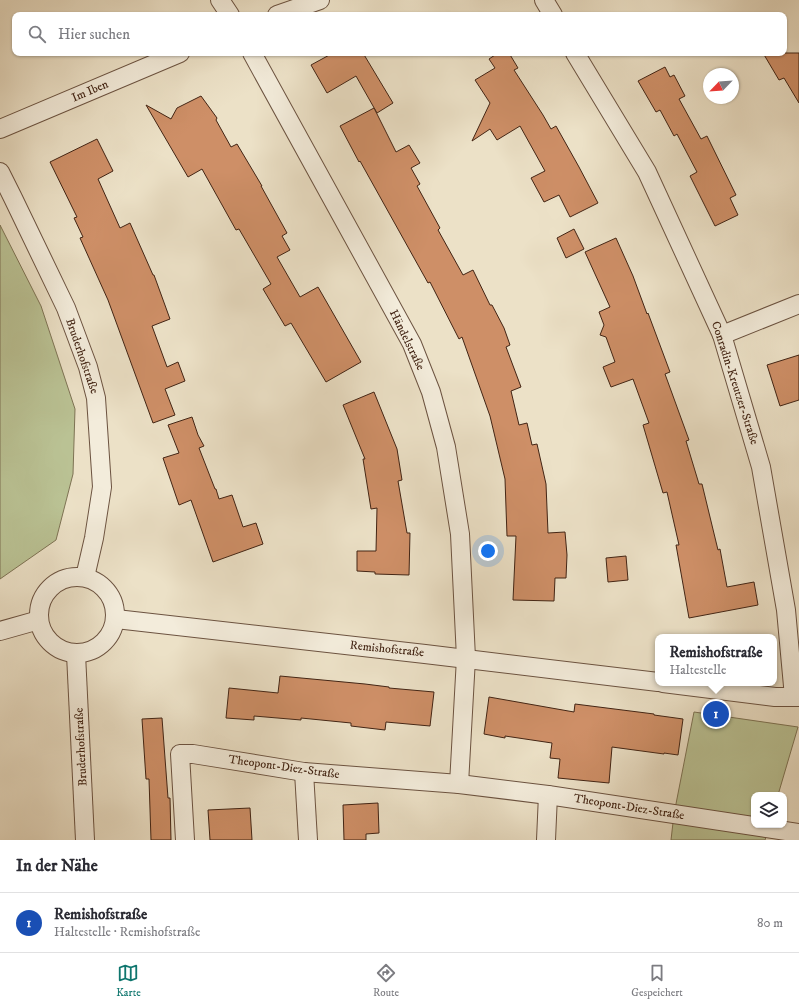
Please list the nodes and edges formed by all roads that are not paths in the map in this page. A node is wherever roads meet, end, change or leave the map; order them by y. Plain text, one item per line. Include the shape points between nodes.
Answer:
1 (220, 0) edge
2 (320, 0) edge
3 (544, 0) edge
4 (228, 12) edge
5 (286, 12) edge
6 (551, 12) edge
7 (173, 56) edge
8 (254, 56) edge
9 (577, 56) edge
10 (0, 129) edge
11 (0, 172) edge
12 (799, 304) edge
13 (722, 335) junction
14 (85, 577) junction
15 (39, 620) junction
16 (116, 620) junction
17 (0, 631) edge
18 (76, 654) junction
19 (466, 658) junction
20 (655, 682) edge
21 (687, 686) edge
22 (796, 697) edge
23 (304, 772) junction
24 (460, 784) junction
25 (548, 795) junction
26 (799, 833) edge
27 (85, 840) edge
28 (185, 840) edge
29 (308, 840) edge
30 (546, 840) edge

1 - 4 street
2 - 5 street
3 - 6 street
7 - 10 street, Im Iben
8 - 19 street, Händelstraße via 412,344 431,392 446,446 460,534
9 - 13 street, Conradin-Kreutzer-Straße via 647,172
11 - 14 street, Bruderhofstraße via 66,308 88,367 96,398 102,487
12 - 13 street
13 - 22 street, Conradin-Kreutzer-Straße via 761,467 786,610
14 - 15 street via 67,577 51,586 41,602
14 - 16 street via 102,585 106,590 113,601
15 - 17 street
15 - 18 street via 45,637 58,649
16 - 18 street via 109,637 94,650
16 - 19 street, Remishofstraße
18 - 27 street, Bruderhofstraße
19 - 20 street, Remishofstraße
19 - 24 street
21 - 22 street via 775,697
23 - 24 street, Theopont-Diez-Straße
23 - 28 street, Theopont-Diez-Straße via 180,754
23 - 29 street
24 - 25 street, Theopont-Diez-Straße
25 - 26 street, Theopont-Diez-Straße
25 - 30 street

